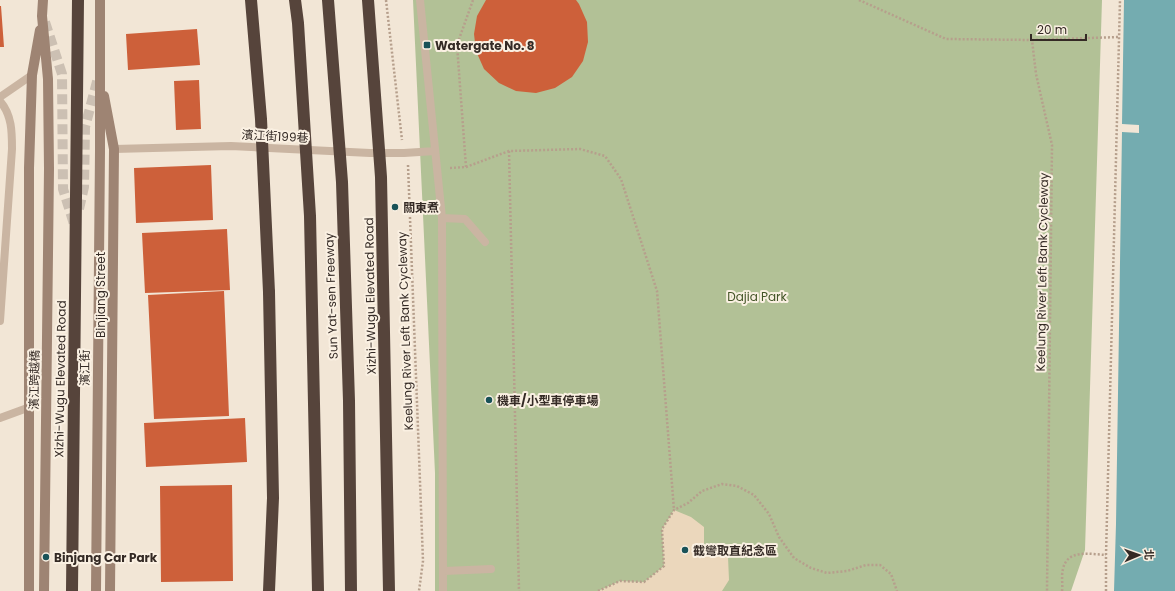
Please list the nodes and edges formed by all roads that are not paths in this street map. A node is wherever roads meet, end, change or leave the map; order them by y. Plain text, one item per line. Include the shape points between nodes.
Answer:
1 (43, 0) edge
2 (78, 0) edge
3 (100, 0) edge
4 (251, 0) edge
5 (295, 0) edge
6 (328, 0) edge
7 (368, 0) edge
8 (420, 0) edge
9 (42, 16) junction
10 (99, 73) junction
11 (32, 75) junction
12 (0, 97) edge
13 (0, 101) edge
14 (114, 149) junction
15 (435, 151) junction
16 (442, 218) junction
17 (3, 234) edge
18 (485, 242) dead end
19 (2, 265) edge
20 (0, 321) edge
21 (30, 407) junction
22 (0, 418) edge
23 (491, 569) dead end
24 (444, 571) junction
25 (29, 591) edge
26 (44, 591) edge
27 (72, 591) edge
28 (96, 591) edge
29 (110, 591) edge
30 (269, 591) edge
31 (318, 591) edge
32 (351, 591) edge
33 (389, 591) edge
34 (443, 591) edge

1 - 9 main road
2 - 27 highway, Xizhi-Wugu Elevated Road, bridge
3 - 10 main road, Binjiang Street
4 - 30 highway, bridge via 261,119 269,292 273,498
5 - 31 highway, Sun Yat-sen Freeway, bridge via 310,216
6 - 32 highway, Sun Yat-sen Freeway, bridge via 342,182 349,401
7 - 33 highway, Xizhi-Wugu Elevated Road, bridge via 381,177
8 - 15 lane
9 - 11 main road
9 - 26 main road, 濱江跨越橋 via 48,79 49,168
10 - 14 main road, Binjiang Street
10 - 28 main road, 濱江街
11 - 12 lane
11 - 21 main road via 29,168
13 - 17 lane via 5,106 12,125
14 - 15 lane, 濱江街199巷 via 231,146 370,153
14 - 29 main road, Binjiang Street
15 - 16 lane
16 - 18 lane via 465,219
16 - 24 lane
17 - 19 lane
19 - 20 lane
21 - 22 lane
21 - 25 main road
23 - 24 lane
24 - 34 lane

